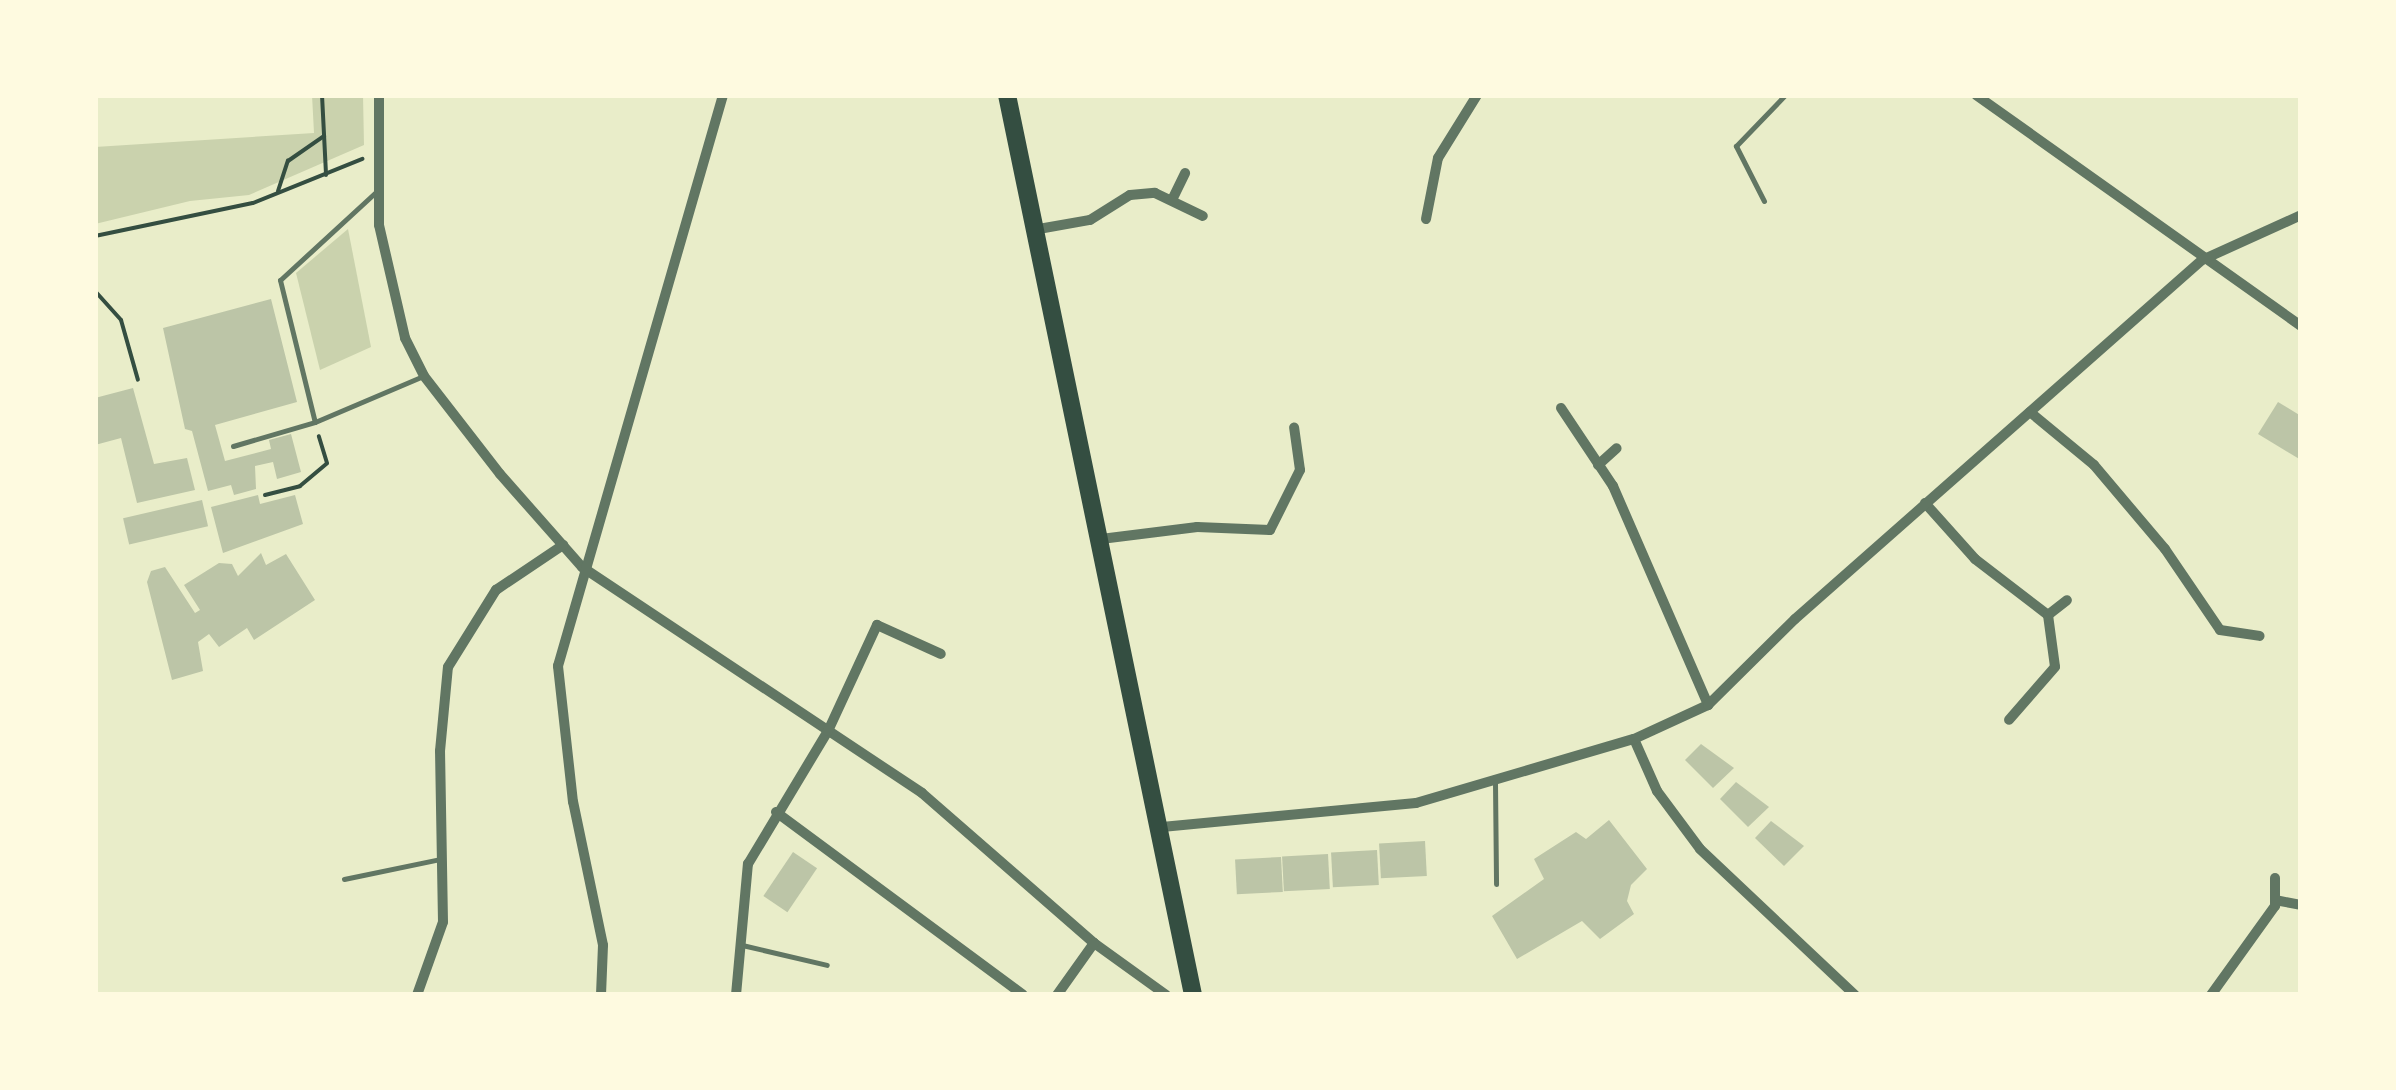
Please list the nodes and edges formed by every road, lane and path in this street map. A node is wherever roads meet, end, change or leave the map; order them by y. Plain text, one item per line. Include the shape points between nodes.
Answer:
1 (322, 95) edge
2 (379, 95) edge
3 (723, 95) edge
4 (1007, 95) edge
5 (1477, 95) edge
6 (1785, 95) edge
7 (1976, 95) edge
8 (324, 136) junction
9 (380, 150) junction
10 (1186, 173) dead end
11 (326, 175) junction
12 (379, 189) junction
13 (278, 194) junction
14 (1172, 200) junction
15 (1764, 200) dead end
16 (2301, 215) edge
17 (1203, 216) dead end
18 (1426, 219) dead end
19 (1034, 230) junction
20 (95, 236) edge
21 (2202, 260) junction
22 (95, 290) edge
23 (2301, 326) edge
24 (424, 376) junction
25 (138, 380) dead end
26 (1561, 408) dead end
27 (2030, 412) junction
28 (315, 422) junction
29 (1294, 428) dead end
30 (233, 446) dead end
31 (1617, 448) dead end
32 (1598, 465) junction
33 (264, 495) dead end
34 (1926, 503) junction
35 (1101, 539) junction
36 (563, 545) junction
37 (582, 567) junction
38 (2067, 600) dead end
39 (2048, 615) junction
40 (2260, 636) dead end
41 (941, 654) dead end
42 (1708, 705) junction
43 (2009, 720) dead end
44 (828, 731) junction
45 (1634, 739) junction
46 (1494, 780) junction
47 (776, 812) junction
48 (1162, 827) junction
49 (444, 858) junction
50 (2275, 878) dead end
51 (344, 879) dead end
52 (1496, 884) dead end
53 (2275, 900) junction
54 (2301, 904) edge
55 (1094, 943) junction
56 (739, 944) junction
57 (827, 965) dead end
58 (417, 995) edge
59 (601, 995) edge
60 (736, 995) edge
61 (1023, 995) edge
62 (1056, 995) edge
63 (1166, 995) edge
64 (1193, 995) edge
65 (1855, 995) edge
66 (2211, 995) edge

1 - 8 path
2 - 9 street
3 - 37 street
4 - 19 main road
5 - 18 street via 1438,158
6 - 15 lane via 1736,146
7 - 21 street
8 - 11 path
8 - 13 path via 288,161
9 - 11 path
9 - 12 street
10 - 14 street
11 - 13 path
12 - 24 street via 379,225 395,298
12 - 28 lane via 280,280
13 - 20 path
14 - 17 street
14 - 19 street via 1155,192 1130,195 1090,220
16 - 21 street
19 - 35 main road
21 - 23 street
21 - 27 street
22 - 25 path via 121,320
24 - 28 lane
24 - 36 street
26 - 32 street
27 - 34 street
27 - 40 street via 2094,465 2165,548 2220,630
28 - 30 lane
28 - 33 path via 326,463 300,486
29 - 35 street via 1300,470 1270,530 1197,527
31 - 32 street
32 - 42 street via 1664,592
34 - 39 street via 1975,559
34 - 42 street
35 - 48 main road
36 - 37 street
36 - 49 street via 496,590 456,646 442,714
37 - 44 street
37 - 59 street via 558,666 559,709 603,945
38 - 39 street
39 - 43 street via 2054,667
41 - 44 street via 877,625
42 - 45 street
44 - 47 street
44 - 55 street via 922,793
45 - 46 street
45 - 65 street via 1657,791 1700,849
46 - 48 street via 1416,803
46 - 52 lane
47 - 56 street via 748,864
47 - 61 street
48 - 64 main road
49 - 51 lane
49 - 58 street via 438,947
50 - 53 street
53 - 54 street
53 - 66 street
55 - 62 street
55 - 63 street
56 - 57 lane
56 - 60 street

